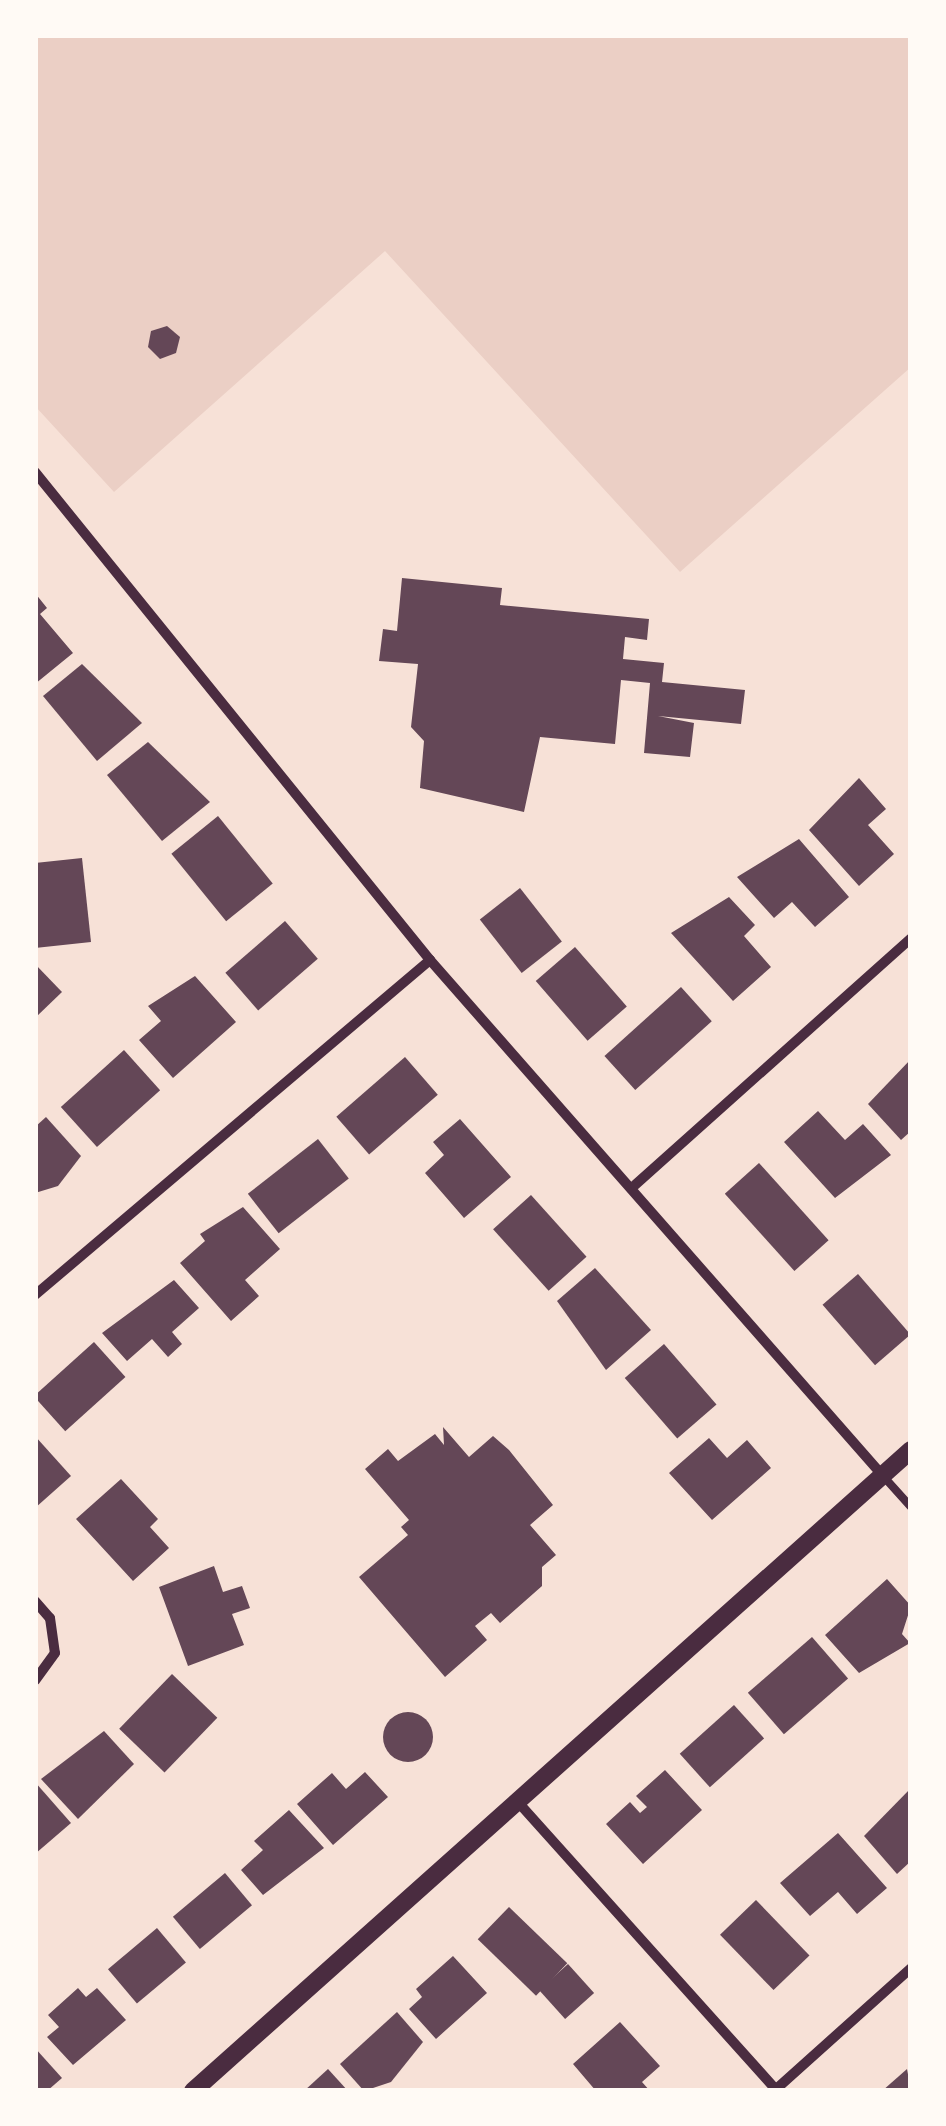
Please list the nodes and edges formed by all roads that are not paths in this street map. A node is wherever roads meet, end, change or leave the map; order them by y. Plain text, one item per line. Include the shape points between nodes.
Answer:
1 (35, 472) edge
2 (911, 938) edge
3 (430, 960) junction
4 (635, 1185) junction
5 (35, 1295) edge
6 (911, 1450) edge
7 (883, 1476) junction
8 (911, 1506) edge
9 (35, 1601) edge
10 (35, 1681) edge
11 (516, 1801) junction
12 (911, 1968) edge
13 (775, 2090) edge
14 (193, 2091) edge

1 - 3 street
2 - 4 street
3 - 4 street
3 - 5 street
4 - 7 street
6 - 7 street
7 - 8 lane
7 - 11 street
9 - 10 street via 50,1618 56,1653
11 - 13 street
11 - 14 street
12 - 13 street

